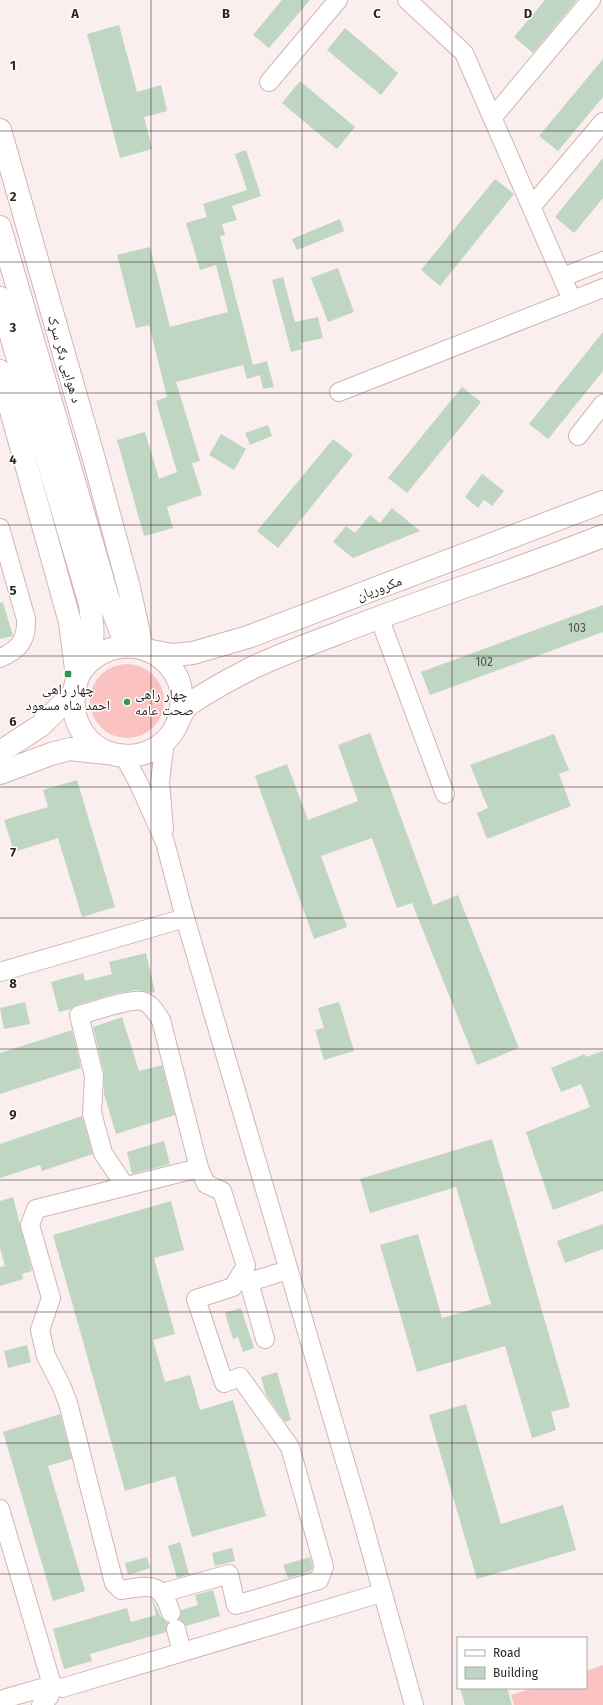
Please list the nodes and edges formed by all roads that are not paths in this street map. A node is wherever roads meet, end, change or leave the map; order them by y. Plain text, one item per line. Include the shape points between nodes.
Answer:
1 (338, 0) edge
2 (408, 0) edge
3 (591, 0) edge
4 (269, 82) dead end
5 (493, 117) junction
6 (603, 122) edge
7 (0, 130) edge
8 (532, 206) junction
9 (0, 227) edge
10 (603, 261) edge
11 (563, 277) junction
12 (603, 288) edge
13 (0, 298) edge
14 (572, 300) junction
15 (0, 371) edge
16 (339, 392) dead end
17 (603, 404) edge
18 (578, 436) dead end
19 (603, 502) edge
20 (0, 528) edge
21 (603, 536) edge
22 (379, 617) junction
23 (141, 648) junction
24 (0, 658) edge
25 (79, 679) junction
26 (180, 716) junction
27 (165, 742) junction
28 (0, 752) edge
29 (116, 755) junction
30 (0, 774) edge
31 (445, 794) dead end
32 (164, 842) junction
33 (185, 918) junction
34 (0, 972) edge
35 (200, 1168) junction
36 (125, 1186) junction
37 (288, 1270) junction
38 (265, 1339) dead end
39 (0, 1509) edge
40 (162, 1593) junction
41 (381, 1593) junction
42 (182, 1652) junction
43 (52, 1685) junction
44 (0, 1700) edge
45 (41, 1705) edge
46 (414, 1705) edge

1 - 4 street
2 - 5 street via 464,53
3 - 5 street
5 - 8 street
6 - 8 street
7 - 23 main road, د هوایی ډګر سړک via 129,588
8 - 11 street
9 - 23 main road via 108,598 120,632
10 - 11 street
11 - 14 street
12 - 14 street
13 - 25 main road via 90,604 94,633 91,651
14 - 16 street
15 - 25 main road via 70,622
17 - 18 street
19 - 23 main road, مکروریان via 248,637 193,653 172,655
20 - 24 street via 26,619 26,631 22,642 12,653
21 - 22 main road
22 - 26 main road via 262,664 219,685 188,705
22 - 31 street
23 - 25 main road via 115,647 99,654
23 - 26 main road via 167,662 178,678 182,697
25 - 28 main road via 40,726
25 - 29 main road via 73,714 80,730 93,744
26 - 27 main road
27 - 29 main road via 138,755
27 - 32 street via 160,782
29 - 30 main road via 70,749
29 - 32 street via 138,782
32 - 33 street
33 - 34 street
33 - 37 street
35 - 36 street
35 - 36 street via 161,1020 152,1006 142,1001 130,1002 79,1015 94,1076 92,1113 103,1153
35 - 40 street via 206,1184 222,1191 246,1266 233,1287 196,1299 224,1383 240,1377 290,1447 324,1567 319,1580 236,1605 229,1574
36 - 40 street via 36,1209 30,1225 51,1298 40,1330 46,1356 68,1403 114,1583 121,1590 146,1586 155,1587
37 - 38 street via 249,1282
37 - 41 street via 360,1512
39 - 43 street
40 - 42 street via 174,1621
41 - 42 street
41 - 46 street
42 - 43 street via 62,1688
43 - 44 street
43 - 45 street via 49,1698

